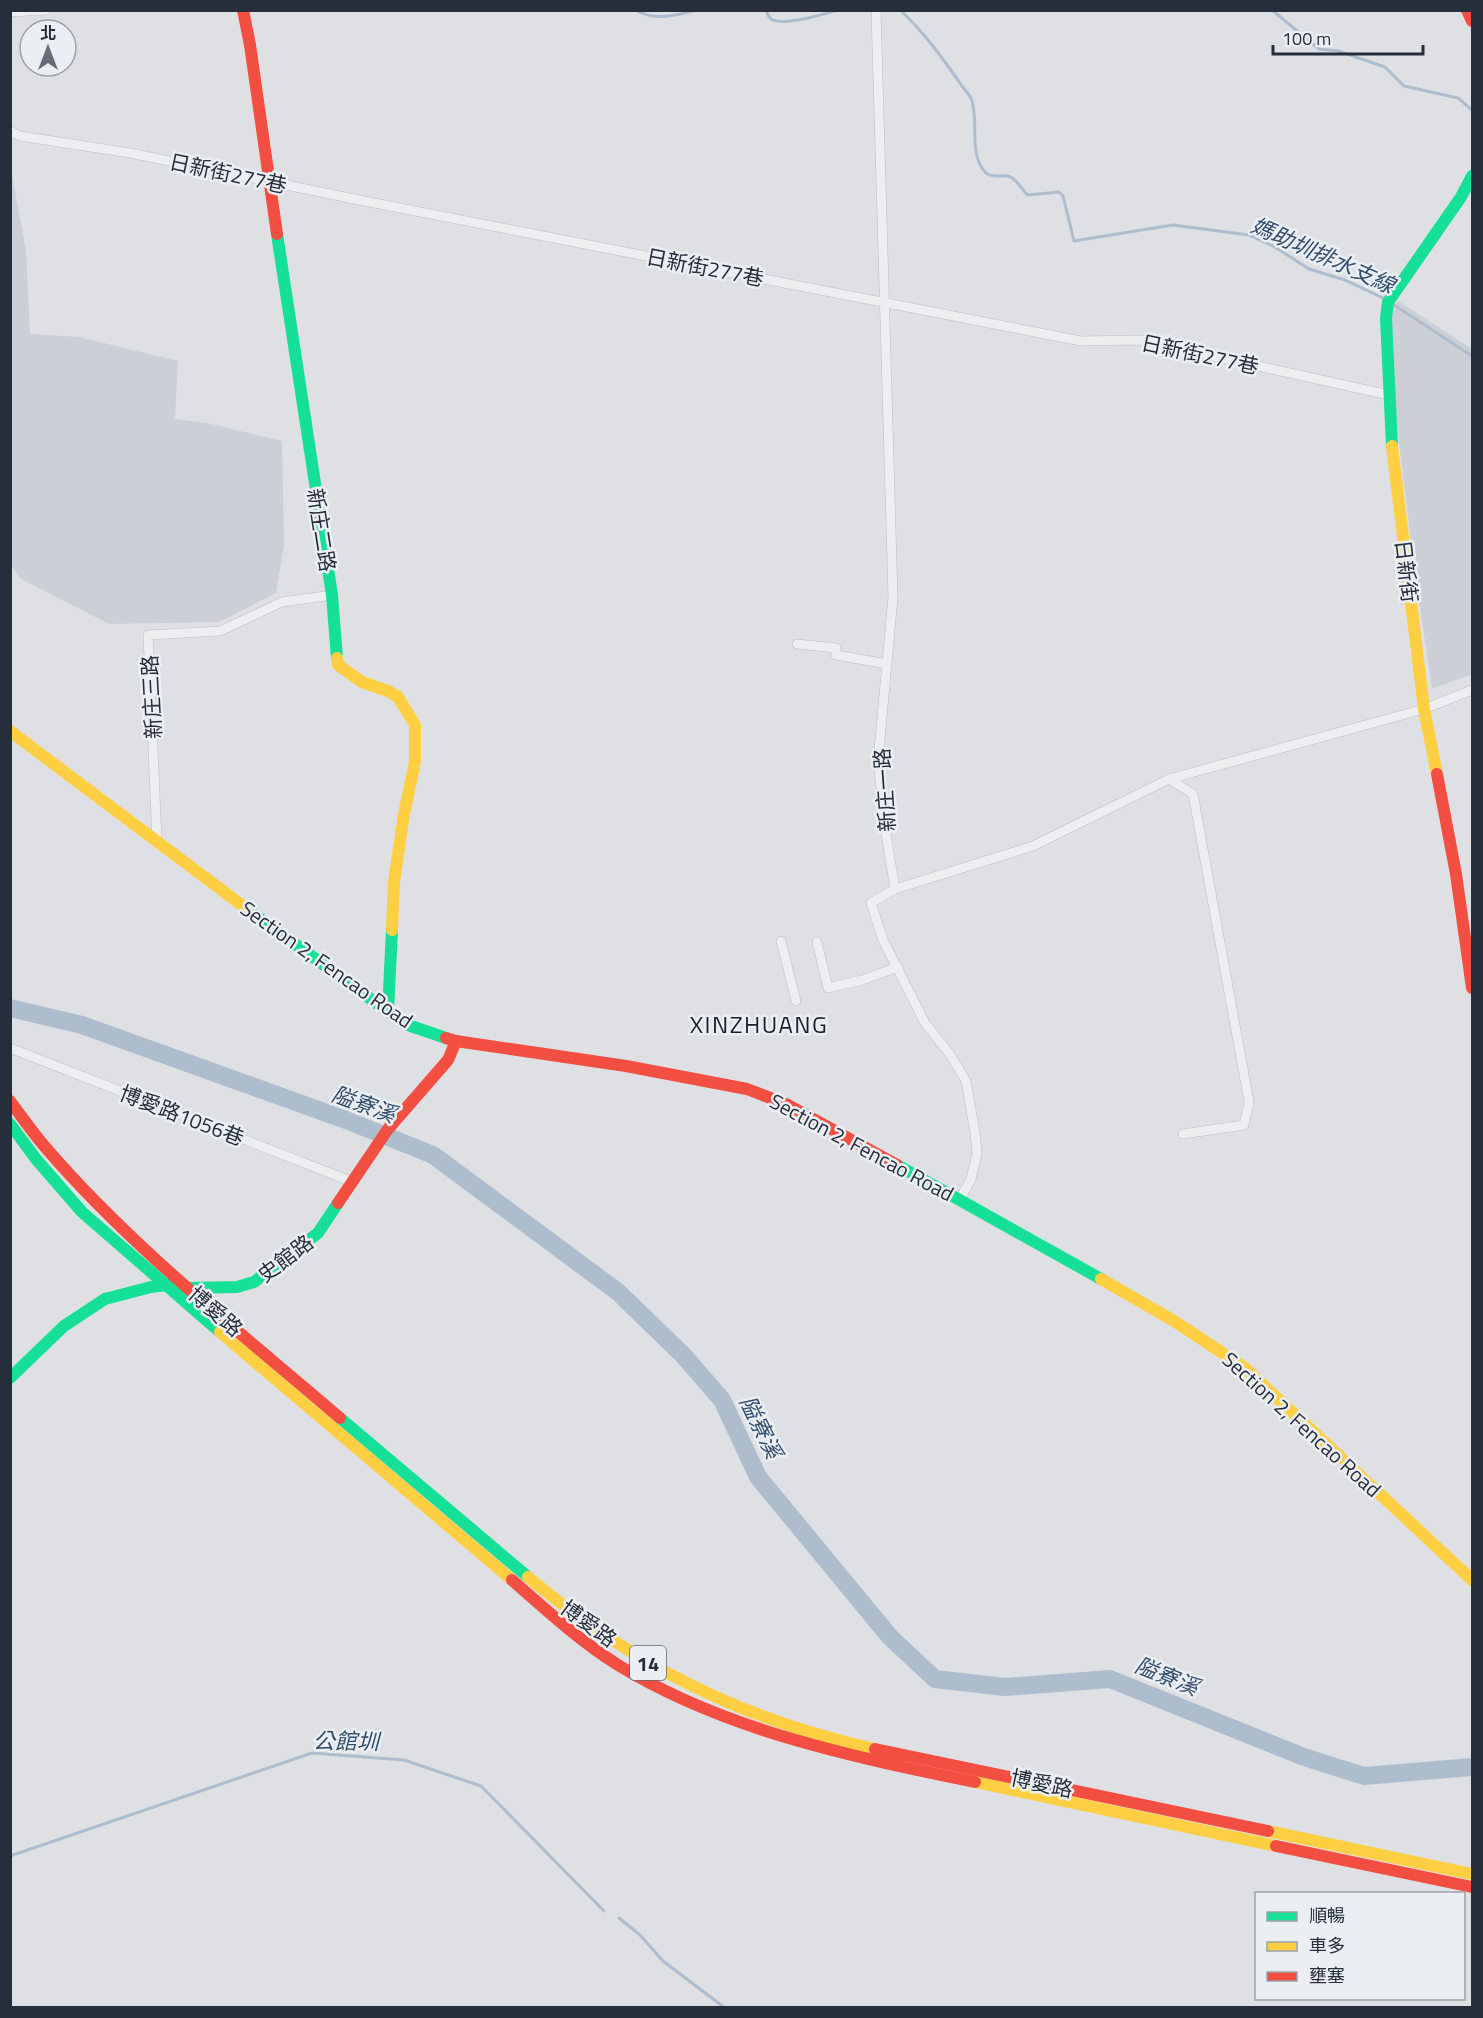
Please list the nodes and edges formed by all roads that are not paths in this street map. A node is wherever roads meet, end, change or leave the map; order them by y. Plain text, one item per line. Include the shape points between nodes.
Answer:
1 (46, 10) edge
2 (243, 10) edge
3 (876, 10) edge
4 (1467, 10) edge
5 (10, 12) edge
6 (1473, 21) edge
7 (10, 131) edge
8 (1473, 176) edge
9 (270, 182) junction
10 (884, 302) junction
11 (1389, 395) junction
12 (332, 595) junction
13 (797, 644) dead end
14 (887, 664) junction
15 (1473, 690) edge
16 (1424, 709) junction
17 (10, 731) edge
18 (1168, 779) junction
19 (157, 842) junction
20 (895, 889) junction
21 (781, 941) dead end
22 (816, 942) dead end
23 (898, 967) junction
24 (1472, 984) edge
25 (796, 1001) dead end
26 (387, 1011) junction
27 (456, 1041) junction
28 (10, 1048) edge
29 (10, 1101) edge
30 (10, 1124) edge
31 (1183, 1134) dead end
32 (356, 1178) junction
33 (960, 1199) junction
34 (167, 1285) junction
35 (189, 1288) junction
36 (10, 1378) edge
37 (1473, 1580) edge
38 (627, 1651) junction
39 (618, 1664) junction
40 (674, 1678) junction
41 (667, 1690) junction
42 (1473, 1874) edge
43 (1473, 1887) edge

1 - 5 street
2 - 9 street, 新庄二路
3 - 10 street, 新庄一路
4 - 6 street
7 - 9 street, 日新街277巷
8 - 11 street, 日新街 via 1388,302
9 - 10 street, 日新街277巷
9 - 12 street, 新庄二路
10 - 11 street, 日新街277巷 via 1081,341 1141,340
10 - 14 street, 新庄一路 via 893,597
11 - 16 street, 日新街 via 1393,459
12 - 19 street, 新庄三路 via 282,602 220,631 148,635
12 - 26 street, 新庄二路 via 338,665 362,682 398,697 416,725 415,762 394,882
13 - 14 street via 836,648 836,655
14 - 20 street, 新庄一路 via 878,762
15 - 16 street
16 - 18 street
16 - 24 street, 日新街 via 1456,874
17 - 19 street, Section 2, Fencao Road
18 - 20 street via 1033,846
18 - 31 street via 1193,794 1249,1102 1244,1125
19 - 26 street, Section 2, Fencao Road
20 - 23 street via 871,903 883,940
21 - 25 street
22 - 23 street via 828,988
23 - 33 street via 925,1023 966,1081 977,1154 971,1179
26 - 27 street, Section 2, Fencao Road via 405,1024
27 - 32 street, 史館路 via 448,1060 388,1129
27 - 33 street, Section 2, Fencao Road via 626,1066 747,1089 786,1104
28 - 32 street, 博愛路1056巷
29 - 35 street, 博愛路 / 14 via 69,1173
30 - 34 street, 博愛路 / 14 via 82,1212
32 - 35 street, 史館路 via 318,1233 254,1282 237,1287
33 - 37 street, Section 2, Fencao Road via 1174,1321 1245,1368
34 - 35 street, 史館路
34 - 36 street, 史館路 via 105,1299 64,1326
34 - 39 street, 博愛路 / 14 via 527,1594
35 - 38 street, 博愛路 / 14 via 546,1592
38 - 39 street
38 - 40 street, 博愛路 / 14
39 - 41 street, 博愛路 / 14
40 - 41 street
40 - 42 street, 博愛路 / 14 via 741,1709 868,1747
41 - 43 street, 博愛路 / 14 via 783,1737 860,1758

